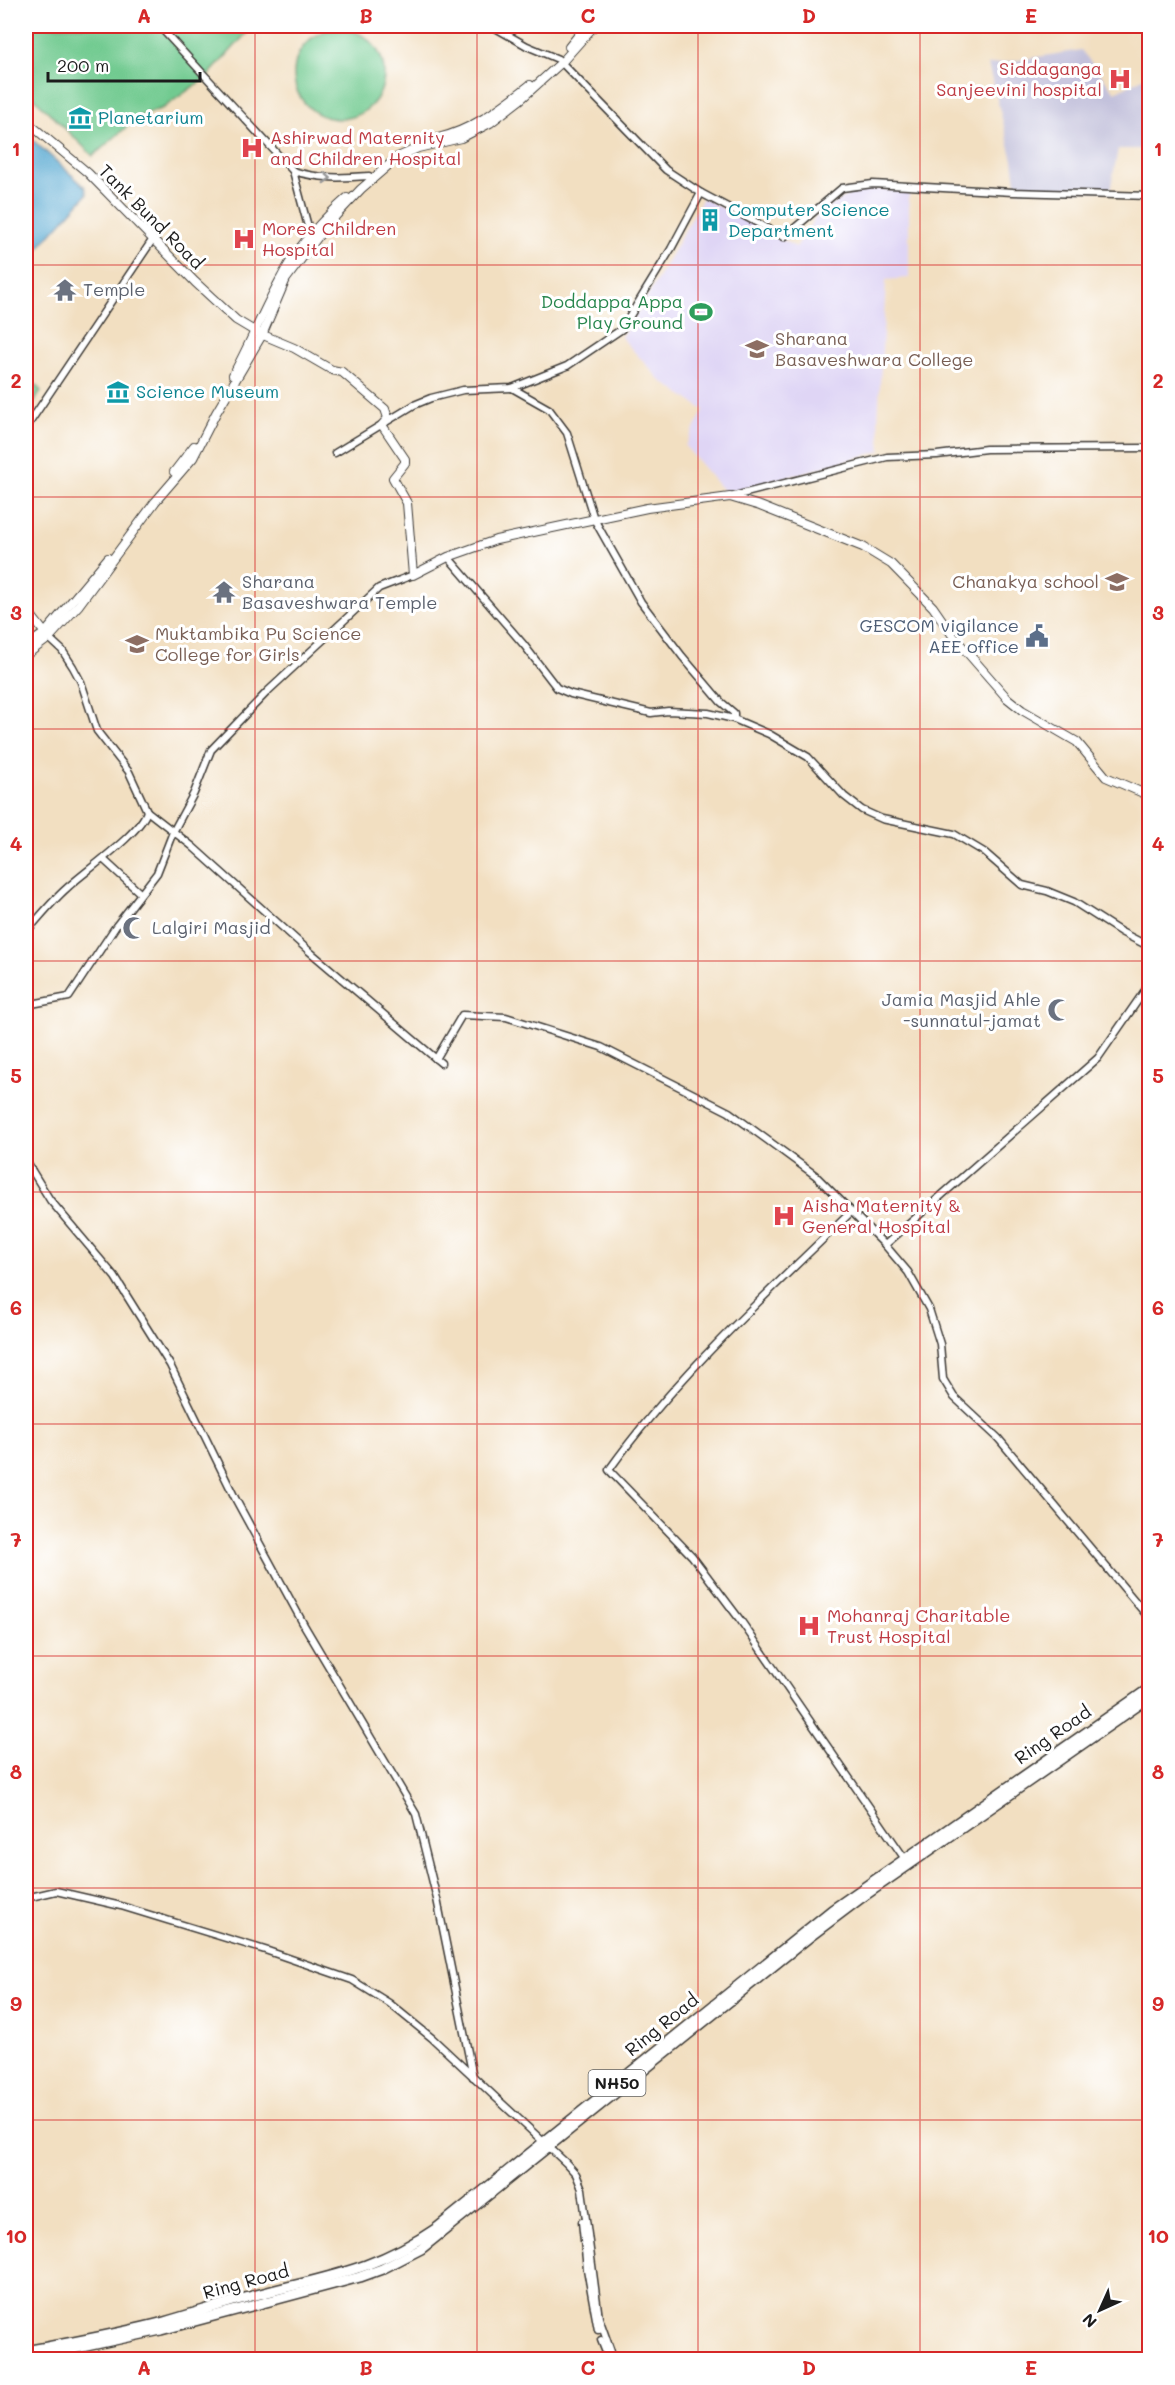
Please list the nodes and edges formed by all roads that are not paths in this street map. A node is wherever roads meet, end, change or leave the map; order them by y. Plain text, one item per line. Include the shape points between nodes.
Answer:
1 (159, 26) edge
2 (492, 26) edge
3 (586, 26) edge
4 (594, 26) edge
5 (560, 61) junction
6 (26, 121) edge
7 (293, 171) junction
8 (369, 176) junction
9 (702, 194) junction
10 (1149, 196) edge
11 (310, 234) junction
12 (153, 239) junction
13 (259, 333) junction
14 (512, 388) junction
15 (382, 425) junction
16 (26, 428) edge
17 (1149, 448) edge
18 (334, 453) dead end
19 (730, 497) junction
20 (594, 519) junction
21 (448, 557) junction
22 (413, 575) junction
23 (26, 609) edge
24 (47, 635) junction
25 (26, 646) edge
26 (26, 655) edge
27 (734, 719) junction
28 (1149, 796) edge
29 (147, 811) junction
30 (173, 832) junction
31 (103, 859) junction
32 (140, 893) junction
33 (26, 932) edge
34 (1149, 947) edge
35 (1149, 983) edge
36 (26, 1005) edge
37 (26, 1161) edge
38 (851, 1212) junction
39 (885, 1245) junction
40 (1149, 1618) edge
41 (1149, 1688) edge
42 (1149, 1696) edge
43 (905, 1859) junction
44 (26, 1898) edge
45 (473, 2077) junction
46 (546, 2145) junction
47 (579, 2183) junction
48 (26, 2351) edge
49 (26, 2358) edge
50 (609, 2360) edge
51 (614, 2360) edge

1 - 7 street
2 - 5 street
3 - 5 main road
4 - 5 main road
5 - 8 main road via 488,117 467,129 400,151
5 - 9 street via 666,170
5 - 13 main road via 521,99 479,129 461,138 406,152 361,189 295,265
6 - 12 main road, Tank Bund Road via 88,173
7 -> 8 street via 330,179
7 - 11 street
8 - 11 main road
9 - 10 street via 784,237 842,188 851,186
9 - 14 street via 622,328 567,366
11 - 13 main road via 280,278
12 - 13 main road, Tank Bund Road via 236,320
12 - 16 street
13 - 15 main road, Tank Bund Road via 342,372 385,409 388,418
13 - 24 main road via 192,450
14 - 15 street via 441,394
14 - 20 street via 549,409 567,433
15 - 18 street
15 - 22 main road via 405,459 393,478 407,503
17 - 19 street via 986,449 887,457
19 - 20 main road
19 - 28 main road via 863,548 891,564 933,607 1006,698 1077,741 1106,777
20 - 21 main road via 496,540
20 - 27 street via 641,602 682,656 734,712
21 - 22 main road
21 - 27 street via 557,688 651,712 708,713
22 - 30 street via 379,588 211,750
23 - 24 main road
24 - 25 main road
24 - 26 main road
24 - 29 street via 73,667 98,731 129,772
27 - 34 street via 802,753 862,810 882,819 954,834 984,852 1022,885 1074,902
29 - 30 street
29 - 31 street
30 - 32 street via 157,873
30 - 38 street via 438,1061 462,1015 506,1017 601,1047 729,1112 814,1175
31 - 32 street
31 - 33 street via 65,889
32 - 36 street via 69,997
35 - 39 street via 1098,1058
37 - 45 street via 50,1200 115,1276 170,1365 236,1500 304,1625 416,1814
38 - 39 street
38 - 43 street via 683,1378 609,1470 692,1556
39 - 40 street via 908,1272 929,1309 940,1344 943,1379 954,1397 998,1438
41 - 43 highway, Ring Road / NH50
42 - 46 highway, Ring Road / NH50 via 843,1912
43 - 46 highway, Ring Road / NH50 via 802,1933
44 - 45 street via 56,1891 121,1906 352,1980 432,2038
45 - 46 street
46 - 47 street via 576,2174
46 - 48 highway, Ring Road / NH50 via 437,2228 382,2260 340,2275 143,2327
46 - 49 highway, Ring Road / NH50 via 439,2236 382,2269 161,2330
47 - 50 street via 595,2321
47 - 51 street via 599,2318

